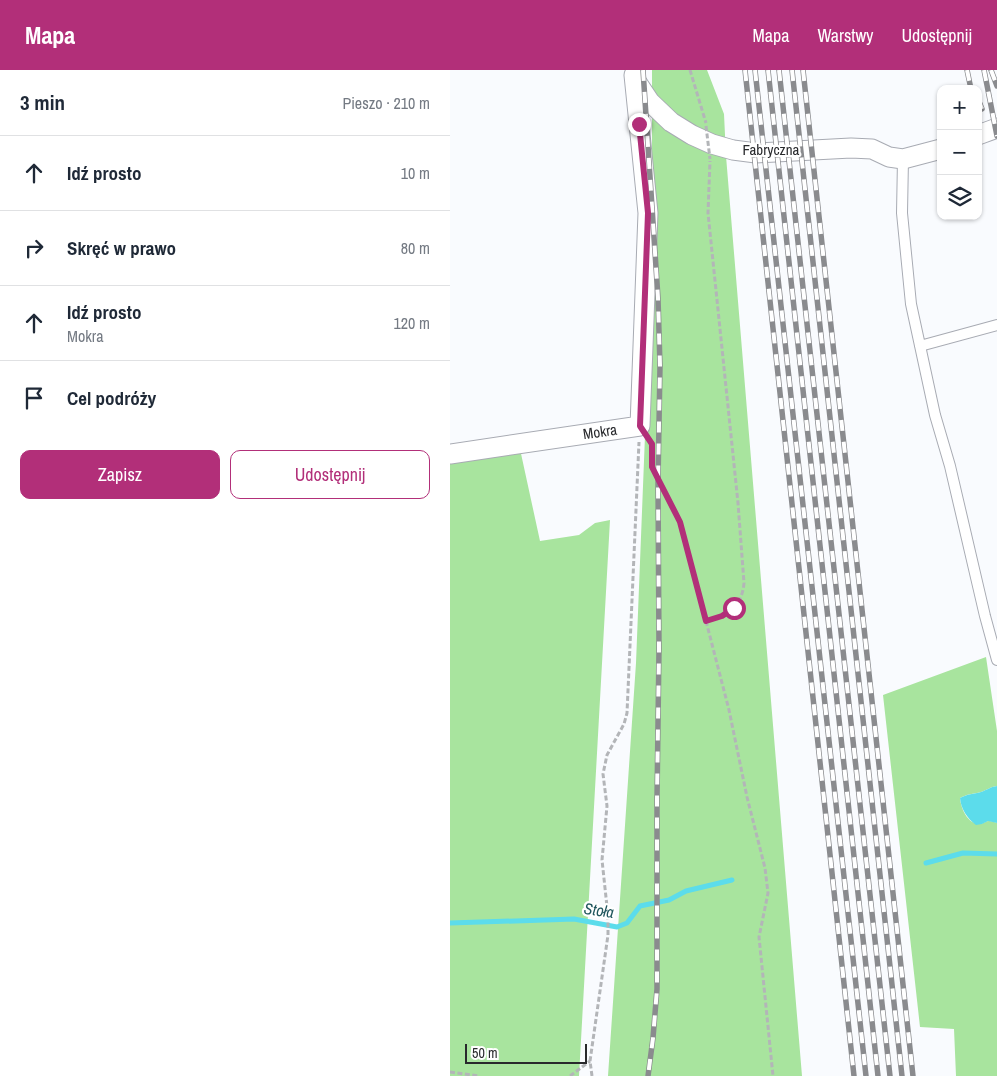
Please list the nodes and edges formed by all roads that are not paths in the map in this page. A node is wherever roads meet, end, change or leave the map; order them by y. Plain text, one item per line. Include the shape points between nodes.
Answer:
1 (633, 72) edge
2 (997, 128) edge
3 (982, 134) edge
4 (937, 150) edge
5 (903, 159) junction
6 (997, 326) edge
7 (920, 346) junction
8 (450, 454) edge
9 (997, 660) edge

1 - 5 street, Fabryczna via 650,102 671,122 712,144 756,153 872,149
1 - 8 street, Mokra via 648,213 640,426
2 - 3 street
4 - 5 street
5 - 7 lane via 903,231 911,304
6 - 7 lane
7 - 9 lane

